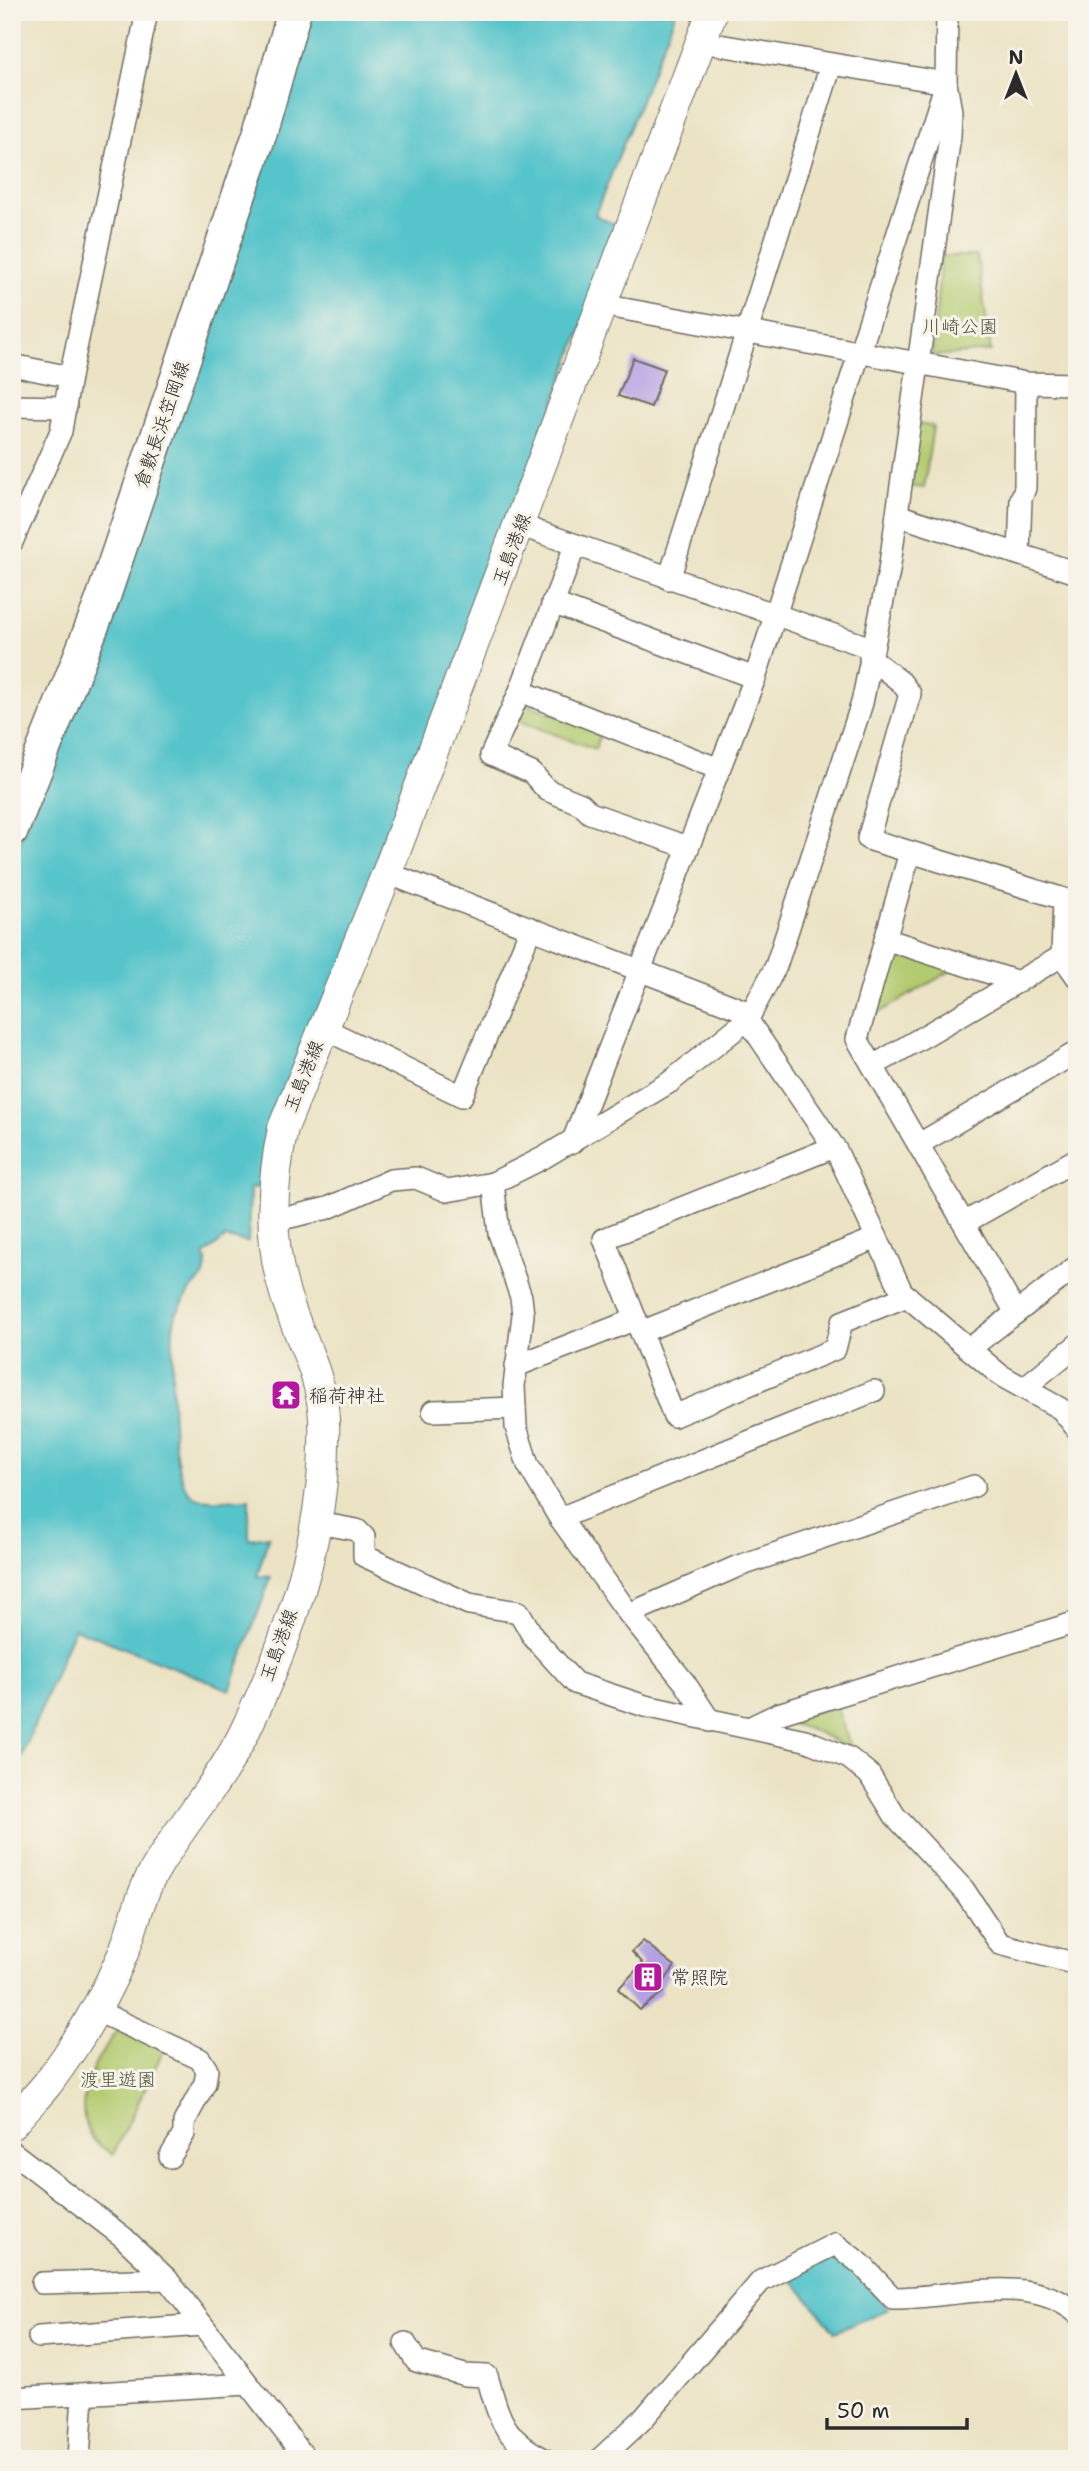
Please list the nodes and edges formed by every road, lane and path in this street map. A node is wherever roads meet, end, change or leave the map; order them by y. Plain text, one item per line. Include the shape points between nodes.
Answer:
1 (147, 12) edge
2 (294, 12) edge
3 (712, 12) edge
4 (947, 12) edge
5 (701, 42) junction
6 (831, 65) junction
7 (946, 83) junction
8 (602, 304) junction
9 (745, 331) junction
10 (861, 352) junction
11 (920, 363) junction
12 (12, 365) edge
13 (70, 377) junction
14 (1026, 383) junction
15 (1077, 384) edge
16 (12, 406) edge
17 (66, 407) junction
18 (897, 515) junction
19 (519, 525) junction
20 (12, 542) edge
21 (575, 546) junction
22 (1019, 554) junction
23 (1077, 573) edge
24 (668, 579) junction
25 (552, 603) junction
26 (776, 617) junction
27 (871, 653) junction
28 (755, 678) junction
29 (520, 691) junction
30 (719, 769) junction
31 (12, 829) edge
32 (687, 847) junction
33 (910, 852) junction
34 (387, 873) junction
35 (1071, 900) edge
36 (531, 928) junction
37 (885, 939) junction
38 (1062, 956) junction
39 (638, 969) junction
40 (1077, 977) edge
41 (1018, 982) junction
42 (748, 1019) junction
43 (323, 1028) junction
44 (1077, 1052) edge
45 (873, 1066) junction
46 (572, 1143) junction
47 (919, 1144) junction
48 (834, 1146) junction
49 (1077, 1159) edge
50 (493, 1183) junction
51 (273, 1221) junction
52 (964, 1223) junction
53 (877, 1238) junction
54 (1077, 1266) edge
55 (906, 1296) junction
56 (1016, 1313) junction
57 (638, 1325) junction
58 (1077, 1345) edge
59 (969, 1349) junction
60 (516, 1366) junction
61 (1025, 1387) junction
62 (874, 1391) dead end
63 (515, 1408) junction
64 (433, 1411) dead end
65 (1077, 1429) edge
66 (974, 1486) dead end
67 (560, 1518) junction
68 (318, 1523) junction
69 (629, 1614) junction
70 (1077, 1622) edge
71 (710, 1721) junction
72 (751, 1727) junction
73 (1077, 1964) edge
74 (95, 2010) junction
75 (12, 2124) edge
76 (12, 2152) edge
77 (170, 2157) dead end
78 (167, 2279) junction
79 (42, 2283) dead end
80 (1077, 2313) edge
81 (202, 2325) junction
82 (39, 2337) dead end
83 (405, 2343) dead end
84 (248, 2384) junction
85 (83, 2395) junction
86 (12, 2398) edge
87 (79, 2459) edge
88 (306, 2459) edge
89 (544, 2459) edge
90 (600, 2459) edge

1 - 13 street
2 - 31 main road, 倉敷長浜笠岡線 via 260,133 102,601
3 - 5 main road, 玉島港線
4 - 7 street
5 - 6 street
5 - 8 main road, 玉島港線
6 - 7 street
6 - 9 street
7 - 10 street
7 - 11 street via 950,136
8 - 9 street
8 - 19 main road, 玉島港線
9 - 10 street
9 - 24 street
10 - 11 street
10 - 26 street
11 - 14 street
11 - 18 street
12 - 13 street
13 - 17 street
14 - 15 street
14 - 22 street
16 - 17 street
17 - 20 street via 61,431
18 - 22 street
18 - 27 street
19 - 21 street
19 - 34 main road, 玉島港線
21 - 24 street
21 - 25 street
22 - 23 street
24 - 26 street
25 - 28 street
25 - 29 street
26 - 27 street
26 - 28 street
27 - 33 street via 910,694 868,839
27 - 42 street via 862,703 776,966
28 - 30 street
29 - 30 street
29 - 32 street via 491,755 532,773 547,790 581,804 590,813
30 - 32 street
32 - 39 street
33 - 35 street
33 - 37 street
34 - 36 street
34 - 43 main road, 玉島港線
35 - 38 street
36 - 39 street
36 - 43 street via 462,1096
37 - 41 street
37 - 45 street via 858,1039
38 - 40 street
38 - 41 street
39 - 42 street via 714,997 740,1009
39 - 46 street
41 - 45 street
42 - 46 street via 670,1082
42 - 48 street
43 - 51 main road, 玉島港線 via 283,1128 275,1167
44 - 47 street
45 - 47 street
46 - 50 street
47 - 52 street
48 - 53 street
48 - 57 street via 604,1239
49 - 52 street
50 - 51 street via 447,1191 416,1178 391,1180 328,1208
50 - 60 street via 499,1233 521,1297
51 - 68 main road, 玉島港線 via 284,1292 317,1378 324,1416
52 - 56 street
53 - 55 street
53 - 57 street
54 - 56 street
55 - 57 street via 842,1322 835,1349 674,1416
55 - 59 street
56 - 59 street
57 - 60 street
58 - 61 street
59 - 61 street via 1000,1375
60 - 63 street
61 - 65 street via 1061,1409
62 - 67 street
63 - 64 street
63 - 67 street via 528,1465
66 - 69 street via 736,1567
67 - 69 street
68 - 71 street via 357,1530 364,1537 364,1556 429,1587 469,1604 519,1612 534,1638 575,1683
68 - 74 main road, 玉島港線 via 277,1653 244,1733 153,1872 122,1955
69 - 71 street
70 - 72 street via 778,1714
71 - 72 street
72 - 73 street via 805,1740 849,1758 869,1774 895,1816 964,1890 1000,1944
74 - 75 main road, 玉島港線 via 46,2085
74 - 77 street via 200,2059 207,2070 184,2122 184,2134
76 - 78 street via 123,2237
78 - 79 street
78 - 81 street
80 - 90 street via 1033,2292 893,2298 835,2244 761,2281 643,2419
81 - 82 street
81 - 84 street
83 - 89 street via 416,2361 487,2376 500,2423 526,2450
84 - 85 street
84 - 88 street
85 - 86 street
85 - 87 street

